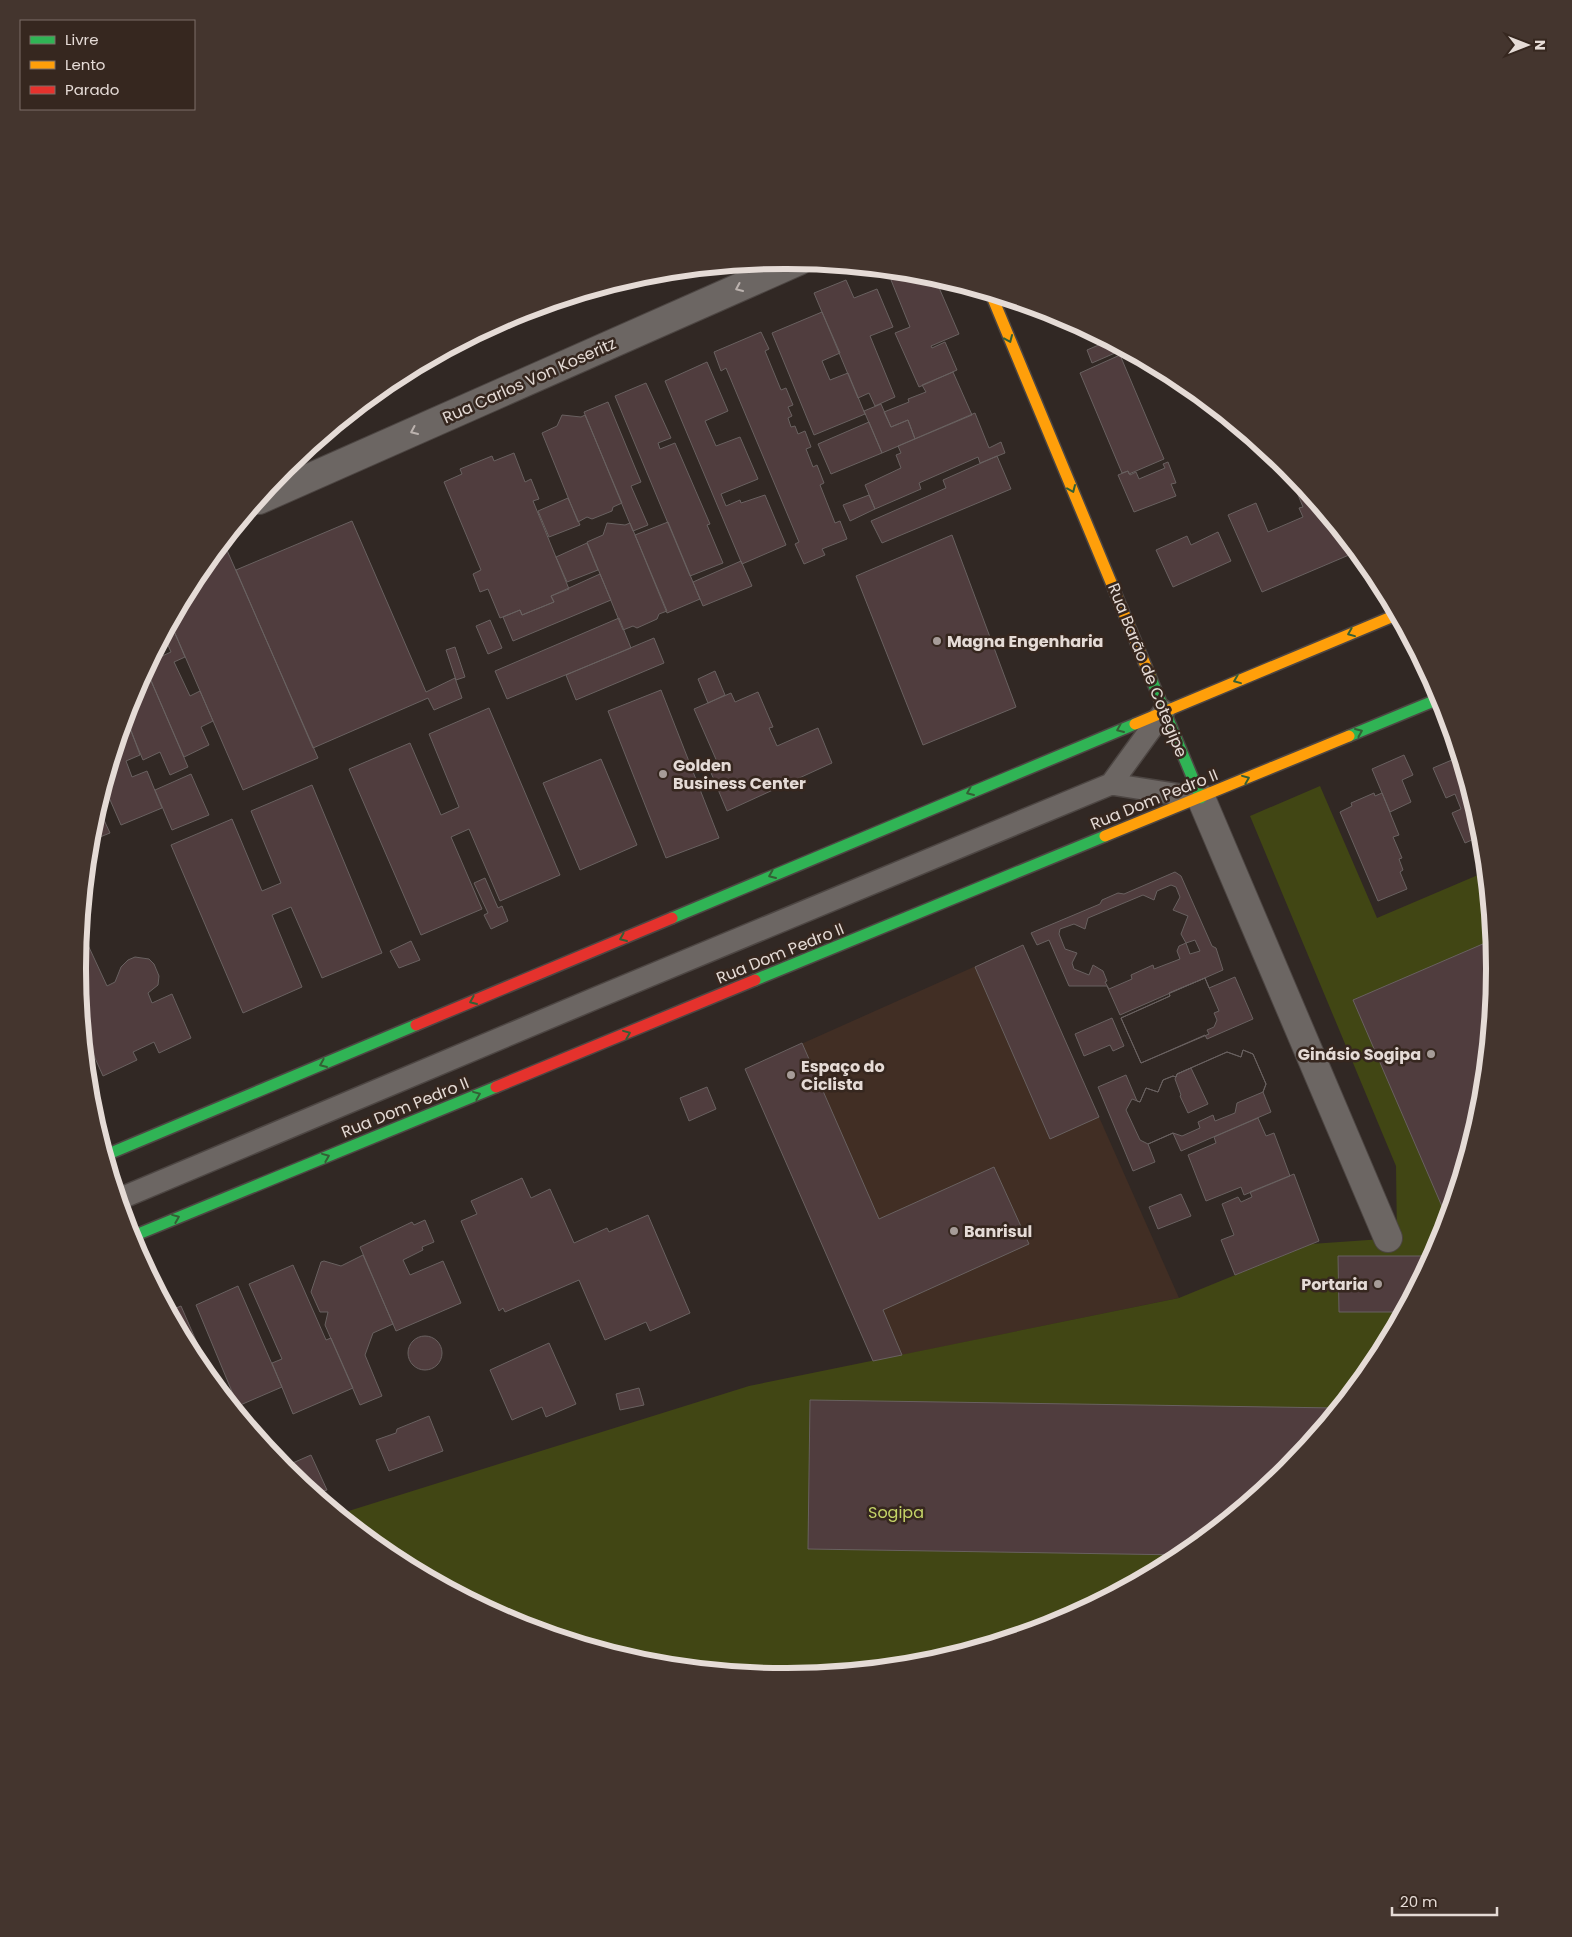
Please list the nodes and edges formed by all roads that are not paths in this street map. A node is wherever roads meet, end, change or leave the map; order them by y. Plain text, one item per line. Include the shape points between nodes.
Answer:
1 (781, 269) edge
2 (994, 301) edge
3 (272, 494) edge
4 (1390, 616) edge
5 (1432, 702) edge
6 (1165, 710) junction
7 (1111, 784) junction
8 (1201, 798) junction
9 (111, 1154) edge
10 (124, 1197) edge
11 (139, 1234) edge
12 (1388, 1238) dead end

1 -> 3 street, Rua Carlos Von Koseritz
2 -> 6 main road, Rua Barão de Cotegipe
4 -> 6 main road
8 -> 5 main road, Rua Dom Pedro II
6 - 7 lane
6 - 8 main road, Rua Barão de Cotegipe
6 -> 9 main road
7 - 8 lane
7 - 10 lane
11 -> 8 main road, Rua Dom Pedro II
8 - 12 street, Rua Barão de Cotegipe

